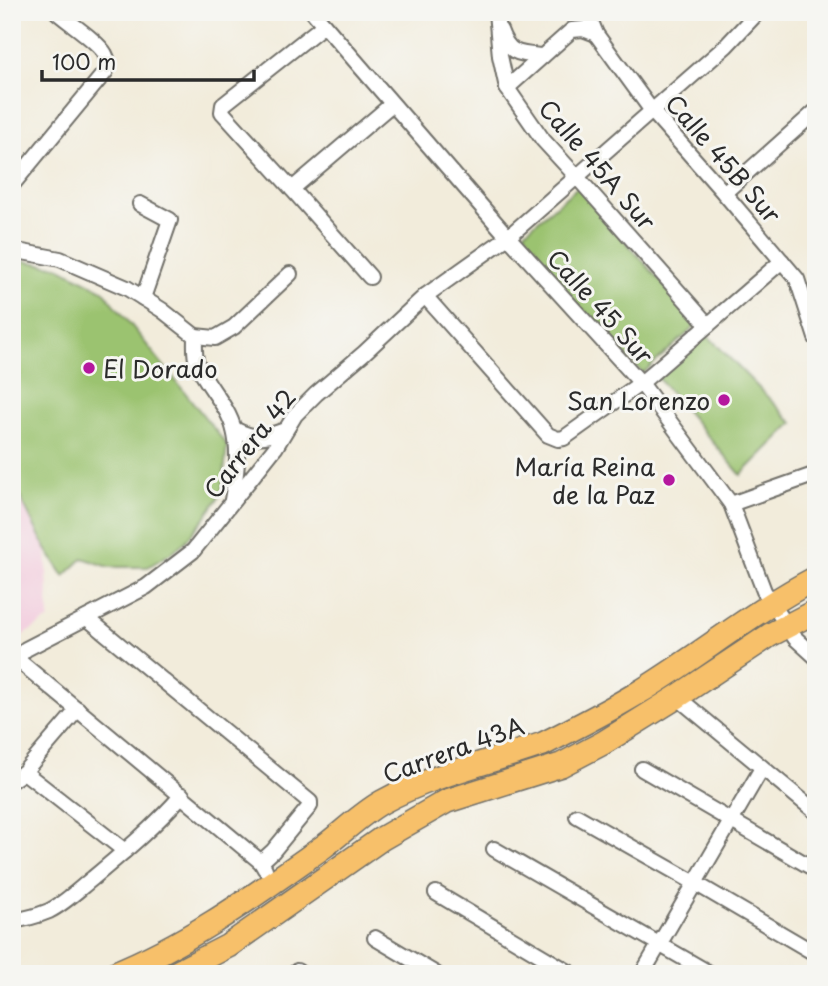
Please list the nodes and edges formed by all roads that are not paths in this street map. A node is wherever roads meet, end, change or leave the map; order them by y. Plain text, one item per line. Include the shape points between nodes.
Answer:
1 (57, 12) edge
2 (313, 12) edge
3 (587, 12) edge
4 (758, 12) edge
5 (496, 16) edge
6 (324, 25) junction
7 (596, 34) junction
8 (543, 56) junction
9 (507, 88) junction
10 (392, 104) junction
11 (652, 111) junction
12 (815, 111) edge
13 (558, 158) junction
14 (577, 177) junction
15 (12, 185) edge
16 (292, 189) junction
17 (724, 193) junction
18 (553, 198) junction
19 (140, 204) dead end
20 (508, 237) junction
21 (12, 250) edge
22 (782, 261) junction
23 (290, 274) dead end
24 (370, 277) dead end
25 (425, 296) junction
26 (143, 298) junction
27 (708, 325) junction
28 (195, 336) junction
29 (816, 338) edge
30 (641, 383) junction
31 (234, 429) junction
32 (285, 430) junction
33 (816, 474) edge
34 (231, 503) junction
35 (731, 504) junction
36 (816, 578) edge
37 (772, 603) junction
38 (816, 611) edge
39 (87, 618) junction
40 (786, 626) junction
41 (816, 657) edge
42 (16, 659) edge
43 (677, 697) junction
44 (78, 709) junction
45 (762, 768) junction
46 (642, 769) dead end
47 (18, 776) edge
48 (181, 795) junction
49 (816, 812) edge
50 (577, 816) dead end
51 (731, 821) junction
52 (494, 849) dead end
53 (125, 851) junction
54 (261, 862) junction
55 (816, 870) edge
56 (272, 883) junction
57 (695, 883) junction
58 (436, 893) dead end
59 (12, 921) edge
60 (375, 938) dead end
61 (659, 944) junction
62 (816, 954) edge
63 (113, 974) edge
64 (174, 974) edge
65 (436, 974) edge
66 (572, 974) edge
67 (642, 974) edge
68 (711, 974) edge

1 - 15 street via 106,55 106,71
2 - 6 street, Calle 45 Sur
3 - 7 street, Calle 45B Sur
4 - 11 street, Carrera 42
5 - 8 street via 512,51
5 - 9 street, Calle 45A Sur
6 - 10 street, Calle 45 Sur
6 - 16 street via 223,105 222,111
7 - 8 street via 572,30
7 - 11 street, Calle 45B Sur
8 - 9 street
9 - 13 street, Calle 45A Sur
10 - 16 street
10 - 20 street, Calle 45 Sur
11 - 14 street, Carrera 42
11 - 17 street, Calle 45B Sur
12 - 17 street
13 - 14 street, Calle 45A Sur
13 - 18 street via 561,169
14 - 18 street, Carrera 42
14 - 27 street, Calle 45A Sur
16 - 24 street
17 - 22 street, Calle 45B Sur
18 - 20 street, Carrera 42
19 - 26 street via 170,220
20 - 25 street, Carrera 42
20 - 30 street, Calle 45 Sur
21 - 26 street via 60,259
22 - 27 street
22 - 29 street, Calle 45B Sur via 797,279
23 - 28 street via 234,327 215,338
25 - 30 street via 548,435 564,438
25 - 32 street, Carrera 42 via 316,394
26 - 28 street
27 - 30 street
28 - 31 street via 196,360
30 - 35 street, Calle 45 Sur
31 - 32 street via 266,438
31 - 34 street via 237,465
32 - 34 street, Carrera 42
33 - 35 street
34 - 39 street, Carrera 42 via 193,551 146,587
35 - 37 street, Calle 45 Sur
36 - 37 main road, Carrera 43A
37 - 40 street, Calle 45 Sur
37 - 56 main road, Carrera 43A via 639,693 560,736 416,785 379,804
38 - 40 main road, Carrera 43A
39 - 42 street, Carrera 42 via 26,649
39 - 54 street via 310,802
40 - 41 street, Calle 45 Sur
40 - 43 main road, Carrera 43A
42 - 44 street
43 - 45 street
43 - 64 main road, Carrera 43A via 561,765 447,800 381,839 228,946
44 - 47 street
44 - 48 street
45 - 49 street
45 - 51 street
46 - 51 street
47 - 53 street
48 - 53 street
48 - 54 street
50 - 57 street
51 - 55 street
51 - 57 street
52 - 61 street
53 - 59 street via 51,910
54 - 56 street
56 - 63 main road, Carrera 43A via 174,946
57 - 61 street
57 - 62 street
58 - 66 street
60 - 65 street
61 - 67 street
61 - 68 street

